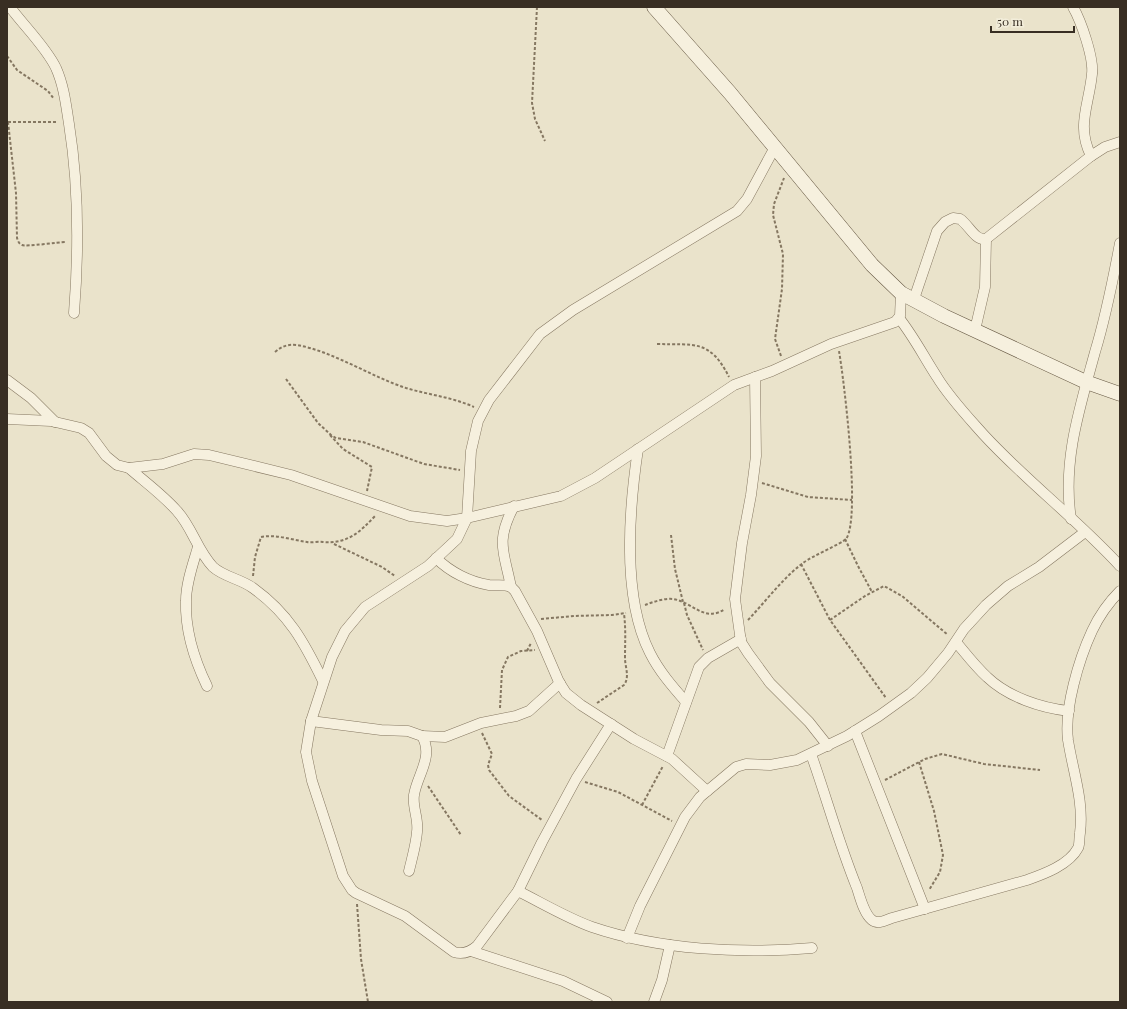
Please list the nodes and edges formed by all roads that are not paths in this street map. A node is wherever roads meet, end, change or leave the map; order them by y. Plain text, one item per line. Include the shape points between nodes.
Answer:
1 (10, 7) edge
2 (654, 7) edge
3 (1073, 7) edge
4 (1120, 142) edge
5 (775, 148) junction
6 (1091, 156) junction
7 (986, 239) junction
8 (1120, 243) edge
9 (901, 292) junction
10 (914, 299) junction
11 (74, 313) dead end
12 (899, 318) junction
13 (975, 330) junction
14 (756, 377) junction
15 (7, 380) edge
16 (1086, 382) junction
17 (1120, 394) edge
18 (7, 420) edge
19 (56, 422) junction
20 (638, 449) junction
21 (129, 468) junction
22 (514, 506) junction
23 (467, 518) junction
24 (1071, 519) junction
25 (1085, 532) junction
26 (198, 547) junction
27 (436, 558) junction
28 (1120, 566) edge
29 (511, 587) junction
30 (1120, 591) edge
31 (740, 634) junction
32 (956, 642) junction
33 (324, 681) junction
34 (560, 683) junction
35 (207, 686) dead end
36 (686, 702) junction
37 (1069, 711) junction
38 (311, 720) junction
39 (610, 724) junction
40 (855, 731) junction
41 (422, 736) junction
42 (828, 746) junction
43 (811, 754) junction
44 (667, 756) junction
45 (707, 791) junction
46 (409, 871) dead end
47 (518, 891) junction
48 (923, 905) junction
49 (627, 938) junction
50 (670, 945) junction
51 (812, 948) dead end
52 (471, 951) junction
53 (607, 1002) edge
54 (654, 1002) edge

1 - 11 street via 55,66 62,86 77,195 78,242
2 - 5 street
3 - 6 street via 1081,22 1092,62 1083,124 1085,144
4 - 6 street via 1105,147
5 - 9 street via 872,265
5 - 23 street via 747,199 737,211 552,324 540,334 489,400 478,421 469,472
6 - 7 street
7 - 10 street via 977,237 960,219 953,218 945,222 937,231
7 - 13 street via 985,287
8 - 16 street via 1110,294
9 - 10 street
9 - 12 street
10 - 13 street
12 - 14 street via 890,324 838,342
12 - 24 street via 913,335 937,378 960,408 1016,468
13 - 16 street
14 - 20 street via 734,385
14 - 31 street via 754,480 742,544 735,604
15 - 19 street
16 - 17 street
16 - 24 street via 1067,477
18 - 19 street
19 - 21 street via 73,425 89,433 106,456 117,464
20 - 22 street via 595,478 561,496
20 - 36 street via 633,484 631,537 634,609 644,640 655,662
21 - 23 street via 163,464 194,454 209,455 291,475 426,519 447,521
21 - 26 street via 177,511
22 - 23 street
22 - 29 street via 502,538 503,555
23 - 27 street via 457,539
24 - 25 street
25 - 28 street
25 - 32 street via 1039,567 1008,586 964,629
26 - 33 street via 214,567 252,587 283,614 296,629
26 - 35 street via 187,587 186,601 190,644
27 - 29 street via 447,568 473,580
27 - 33 street via 364,607 345,631
29 - 34 street via 531,620
30 - 37 street via 1110,601 1092,630 1081,661
31 - 36 street via 699,667
31 - 42 street via 748,653 770,683 809,722
32 - 37 street via 998,687 1044,706
32 - 40 street via 911,694
33 - 38 street
34 - 39 street via 566,693
34 - 41 street via 529,711 516,716 478,724 445,737
36 - 44 street
37 - 48 street via 1068,739 1080,800 1078,847 1073,855 1064,863 1027,880
38 - 41 street via 381,730 408,731
38 - 52 street via 306,752 312,781 344,876 352,890 405,916 454,952
39 - 44 street
39 - 47 street via 576,779
40 - 42 street
40 - 48 street
41 - 46 street via 427,748 414,794 418,831
42 - 43 street
43 - 45 street via 770,765 746,764 736,767
43 - 48 street via 825,792 836,835 869,917 874,922 881,923
44 - 45 street via 682,766
45 - 49 street via 700,797 681,826 640,906
47 - 49 street via 590,926
47 - 52 street
49 - 50 street
50 - 51 street via 781,951
50 - 54 street
52 - 53 street via 564,981

